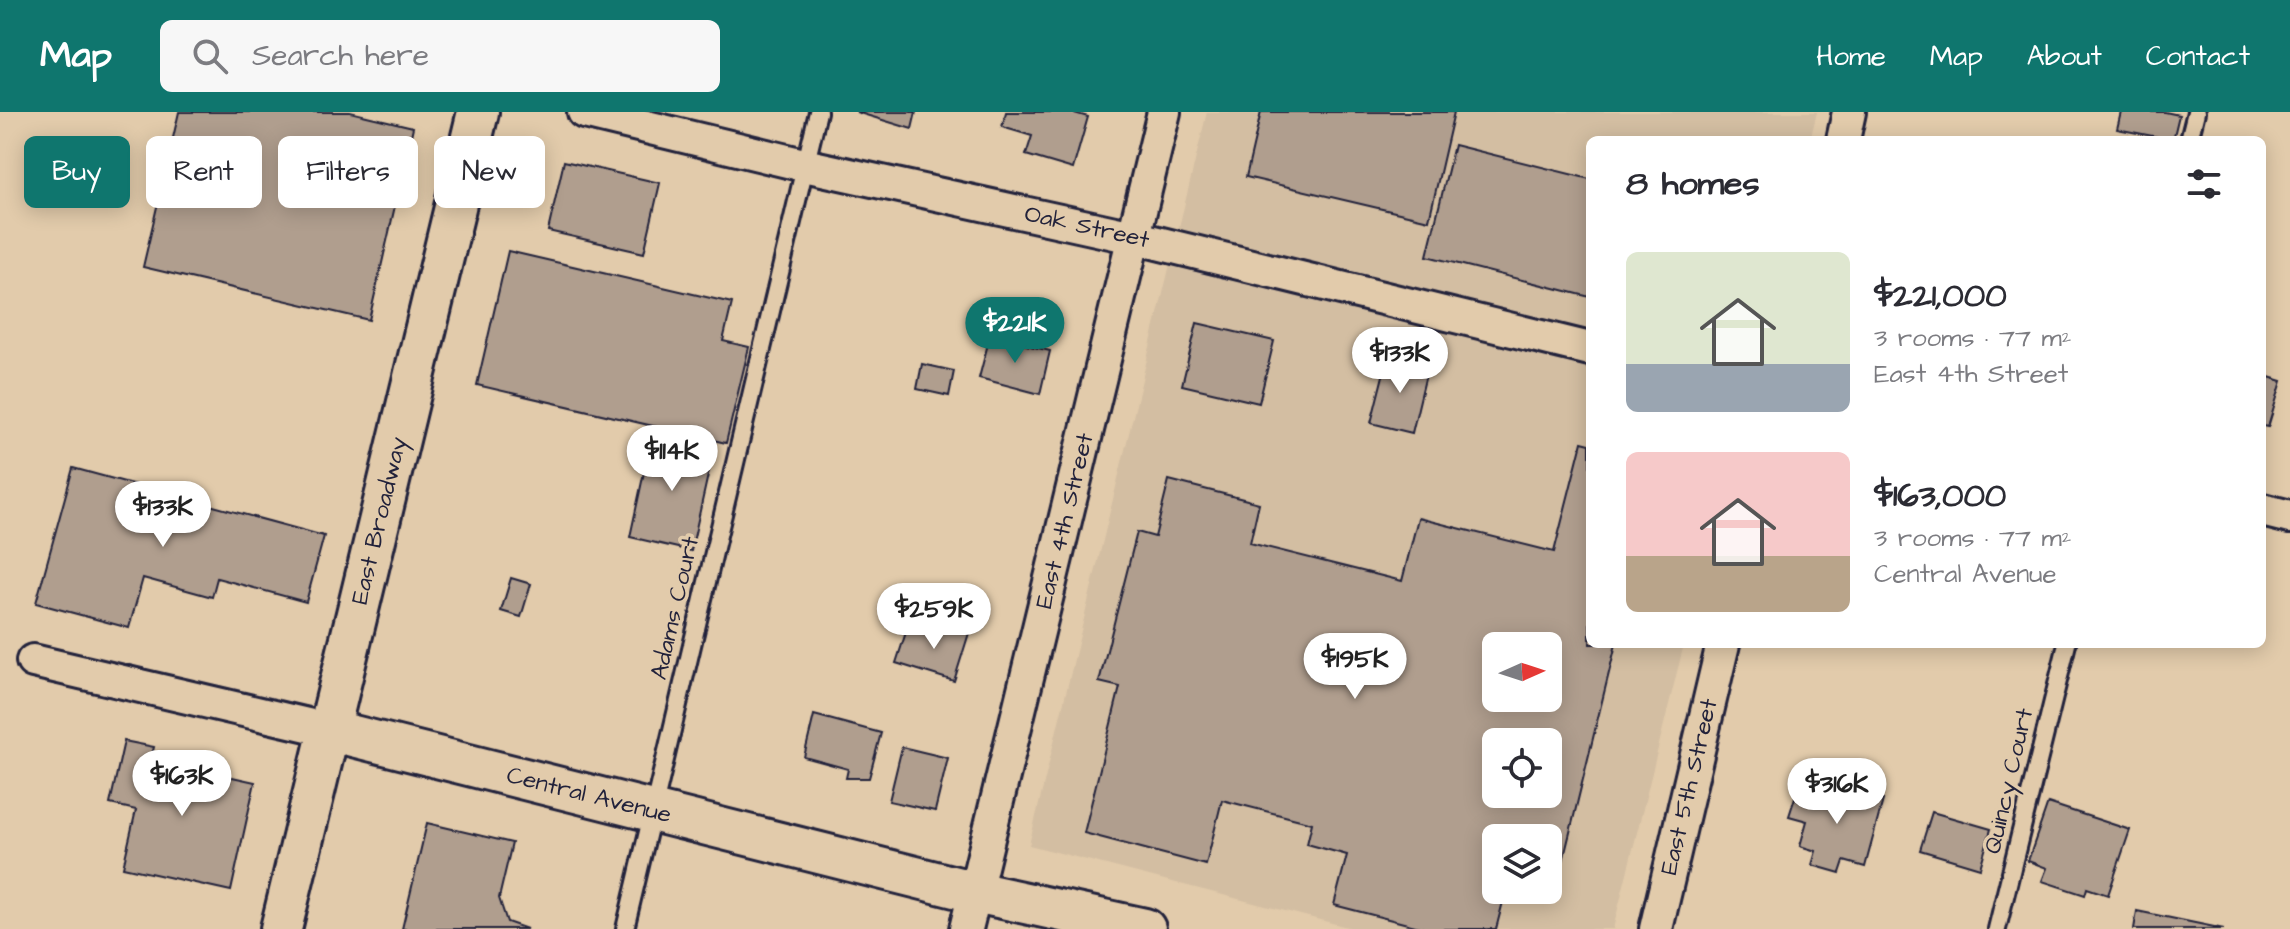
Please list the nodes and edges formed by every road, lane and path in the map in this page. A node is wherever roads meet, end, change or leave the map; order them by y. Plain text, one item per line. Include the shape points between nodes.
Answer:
1 (478, 112) edge
2 (584, 112) edge
3 (818, 112) edge
4 (1164, 112) edge
5 (1849, 112) edge
6 (2196, 112) edge
7 (1844, 136) edge
8 (2190, 136) edge
9 (804, 165) junction
10 (1133, 237) junction
11 (1586, 348) edge
12 (2266, 511) edge
13 (2290, 517) edge
14 (1722, 648) edge
15 (2066, 648) edge
16 (33, 661) dead end
17 (329, 730) junction
18 (652, 813) junction
19 (971, 910) edge
20 (281, 929) edge
21 (625, 929) edge
22 (1145, 929) edge
23 (1656, 929) edge
24 (1997, 929) edge

1 - 17 street, East Broadway
2 - 9 street, Oak Street
3 - 9 lane, Adams Court
4 - 10 street, East 4th Street
5 - 7 street
6 - 8 lane
9 - 10 street, Oak Street
9 - 18 lane, Adams Court
10 - 11 street, Oak Street
10 - 19 street, East 4th Street
12 - 13 street
14 - 23 street, East 5th Street
15 - 24 lane, Quincy Court
16 - 17 street, Central Avenue
17 - 18 street, Central Avenue
17 - 20 street, East Broadway
18 - 19 street, Central Avenue
18 - 21 lane, Adams Court
19 - 22 street, Central Avenue

